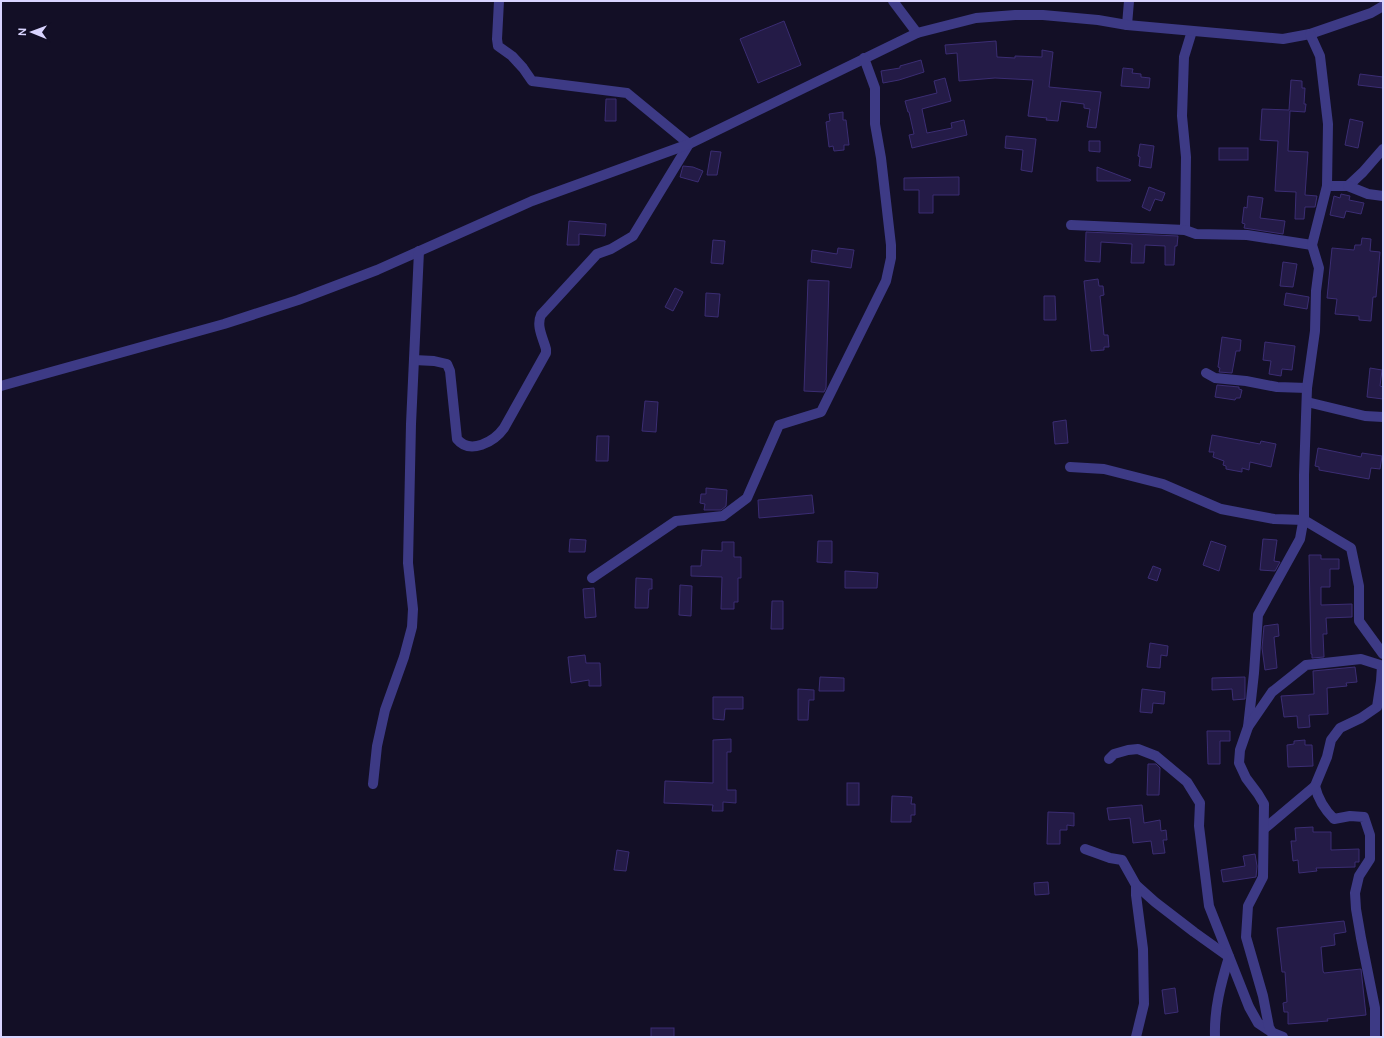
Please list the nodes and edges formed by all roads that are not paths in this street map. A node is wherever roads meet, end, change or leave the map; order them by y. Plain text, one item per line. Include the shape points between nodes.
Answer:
1 (500, 1) edge
2 (893, 1) edge
3 (1129, 1) edge
4 (1383, 6) edge
5 (1127, 25) junction
6 (1192, 31) junction
7 (917, 32) junction
8 (1310, 34) junction
9 (864, 58) junction
10 (689, 144) junction
11 (1383, 149) edge
12 (1327, 186) junction
13 (1348, 186) junction
14 (1383, 196) edge
15 (1071, 225) dead end
16 (1185, 230) junction
17 (1312, 245) junction
18 (419, 251) junction
19 (414, 360) junction
20 (1206, 373) dead end
21 (1, 386) edge
22 (1307, 388) junction
23 (1307, 402) junction
24 (1383, 417) edge
25 (1070, 467) dead end
26 (1304, 520) junction
27 (592, 578) dead end
28 (1383, 654) edge
29 (1382, 666) edge
30 (1248, 727) junction
31 (1109, 759) dead end
32 (374, 784) dead end
33 (1316, 786) junction
34 (1264, 829) junction
35 (1086, 849) dead end
36 (1136, 885) junction
37 (1229, 957) junction
38 (1273, 1035) edge
39 (1136, 1037) edge
40 (1215, 1037) edge
41 (1284, 1037) edge
42 (1375, 1037) edge

1 - 10 street via 498,46 512,56 532,80 628,93
2 - 7 street
3 - 5 street
4 - 8 street via 1371,13
5 - 6 street
5 - 7 street via 1098,20 1014,15 976,18
6 - 8 street via 1283,39
6 - 16 street via 1184,57 1182,116 1186,157
7 - 9 street
8 - 12 street via 1320,56 1328,124
9 - 10 street
9 - 27 street via 875,88 875,124 891,258 886,281 821,412 780,425 747,498 723,516 676,521
10 - 18 street via 532,201
10 - 19 street via 633,236 597,254 541,315 539,324 546,353 498,436 490,442 476,446 460,443 457,439 450,371 447,364
11 - 13 street
12 - 13 street
12 - 17 street
13 - 14 street via 1368,194
15 - 16 street
16 - 17 street via 1196,234 1247,235
17 - 22 street via 1319,268 1315,331
18 - 19 street
18 - 21 street via 298,300 224,324
19 - 32 street via 408,563 413,609 412,627 402,663 384,710 377,746
20 - 22 street via 1215,378 1277,387
22 - 23 street
23 - 24 street via 1365,416
23 - 26 street
25 - 26 street via 1104,469 1163,484 1220,509 1274,519
26 - 28 street via 1352,548 1359,586 1359,621
26 - 30 street via 1300,539 1258,615
29 - 30 street via 1361,659 1306,665 1272,692
29 - 33 street via 1377,707 1340,728 1331,740 1328,757
30 - 34 street via 1240,750 1239,763 1264,804
31 - 37 street via 1114,754 1138,749 1156,756 1187,782 1200,803 1199,826 1209,906
33 - 34 street
33 - 42 street via 1318,797 1334,819 1364,817 1370,835 1370,859 1359,876 1355,893 1359,931 1375,1008
34 - 38 street via 1262,878 1248,906 1246,936
35 - 36 street via 1122,860
36 - 37 street
36 - 39 street via 1144,1004
37 - 38 street via 1258,1023
37 - 40 street via 1219,990
38 - 41 street

